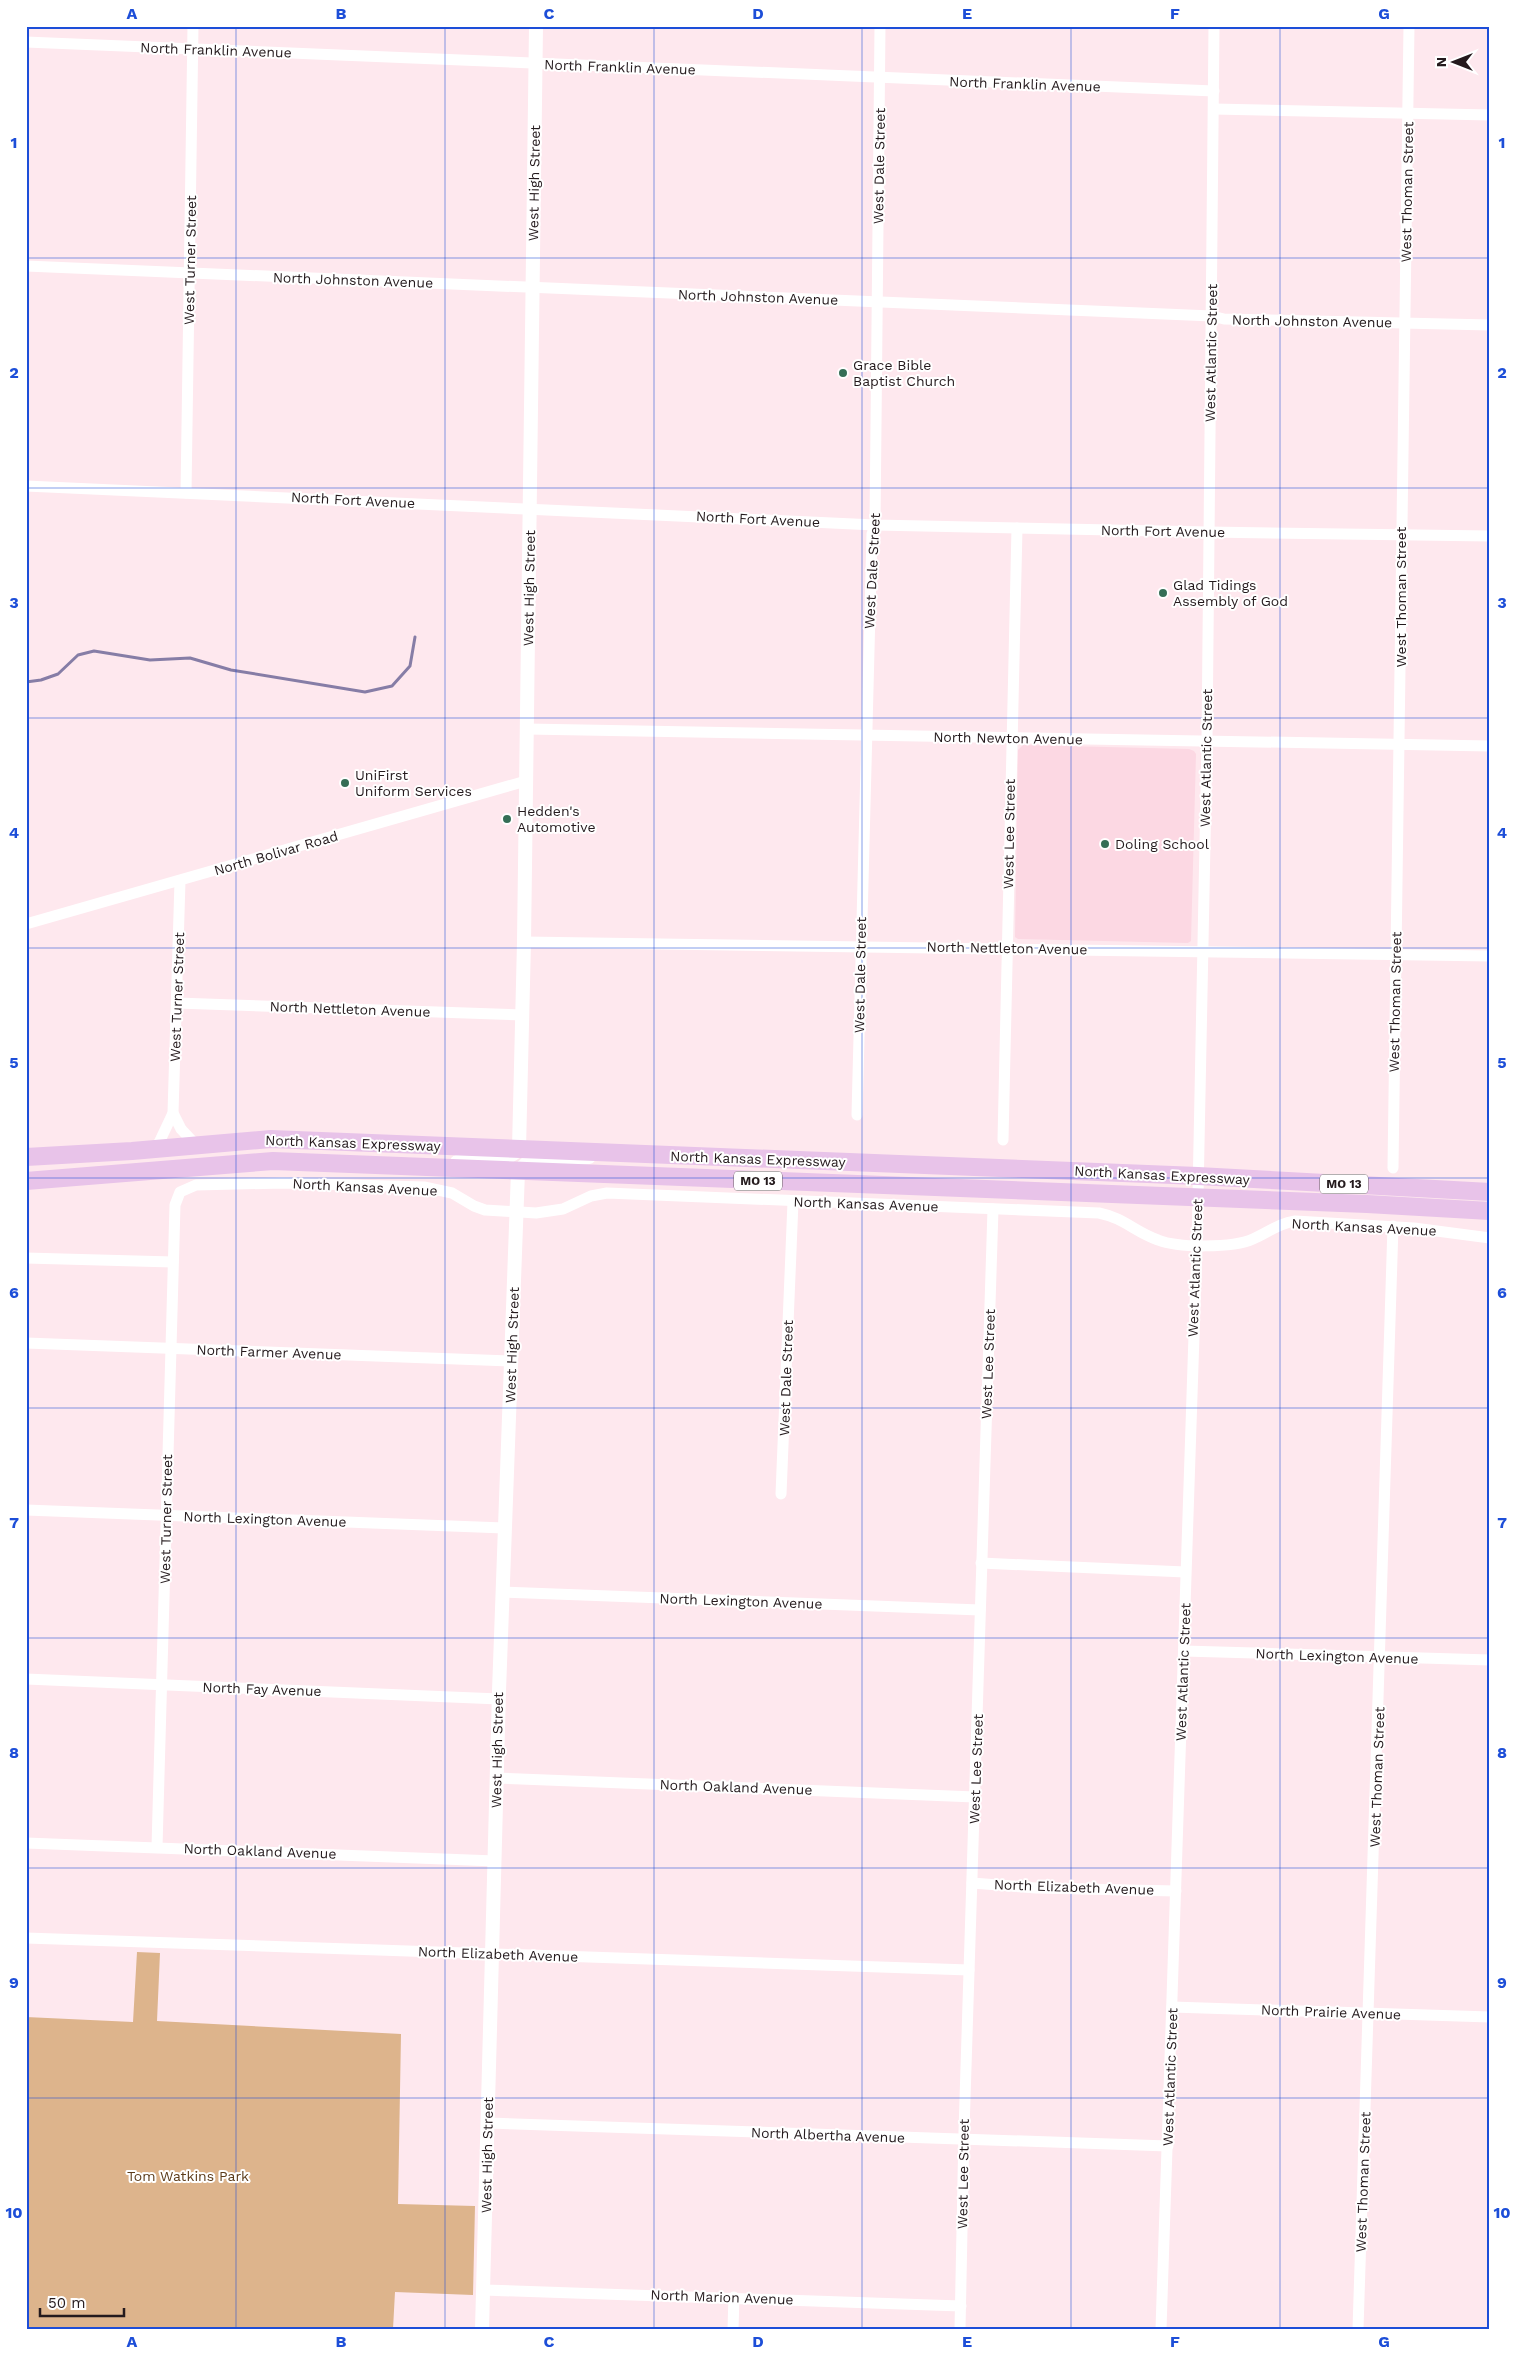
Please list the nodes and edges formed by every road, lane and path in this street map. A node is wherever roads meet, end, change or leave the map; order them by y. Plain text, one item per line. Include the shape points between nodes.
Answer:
1 (193, 26) edge
2 (536, 26) edge
3 (880, 26) edge
4 (1214, 26) edge
5 (1409, 26) edge
6 (26, 42) edge
7 (193, 49) junction
8 (536, 64) junction
9 (880, 78) junction
10 (1214, 91) junction
11 (1214, 109) junction
12 (1408, 114) junction
13 (1490, 115) edge
14 (26, 266) edge
15 (190, 273) junction
16 (532, 287) junction
17 (878, 302) junction
18 (1212, 316) junction
19 (1405, 323) junction
20 (1490, 325) edge
21 (26, 486) edge
22 (186, 493) junction
23 (530, 508) junction
24 (875, 525) junction
25 (1017, 528) junction
26 (1208, 532) junction
27 (1402, 535) junction
28 (1490, 536) edge
29 (527, 729) junction
30 (867, 735) junction
31 (1011, 738) junction
32 (1207, 742) junction
33 (1400, 745) junction
34 (1490, 746) edge
35 (526, 781) junction
36 (180, 881) junction
37 (26, 924) edge
38 (524, 942) junction
39 (861, 945) junction
40 (1006, 947) junction
41 (1202, 952) junction
42 (1396, 954) junction
43 (1490, 956) edge
44 (177, 1003) junction
45 (522, 1015) junction
46 (173, 1113) junction
47 (857, 1115) dead end
48 (1003, 1140) dead end
49 (196, 1145) junction
50 (156, 1149) junction
51 (519, 1149) junction
52 (26, 1153) edge
53 (609, 1153) junction
54 (52, 1156) junction
55 (26, 1157) edge
56 (428, 1168) junction
57 (1393, 1168) dead end
58 (518, 1171) junction
59 (1198, 1176) junction
60 (26, 1181) edge
61 (180, 1192) joint
62 (1490, 1192) edge
63 (1198, 1198) junction
64 (793, 1202) junction
65 (993, 1209) junction
66 (1490, 1211) edge
67 (517, 1213) junction
68 (1393, 1226) junction
69 (1490, 1238) edge
70 (1197, 1245) junction
71 (26, 1258) edge
72 (173, 1262) junction
73 (26, 1343) edge
74 (170, 1349) junction
75 (512, 1361) junction
76 (781, 1494) dead end
77 (26, 1510) edge
78 (165, 1516) junction
79 (504, 1528) junction
80 (981, 1563) junction
81 (1185, 1572) junction
82 (502, 1592) junction
83 (980, 1610) junction
84 (1184, 1651) junction
85 (1380, 1657) junction
86 (1490, 1660) edge
87 (26, 1679) edge
88 (162, 1684) junction
89 (499, 1699) junction
90 (497, 1778) junction
91 (975, 1797) junction
92 (26, 1843) edge
93 (157, 1847) junction
94 (494, 1861) junction
95 (972, 1883) junction
96 (1176, 1891) junction
97 (26, 1938) edge
98 (491, 1954) junction
99 (969, 1970) junction
100 (1172, 2007) junction
101 (1370, 2013) junction
102 (1490, 2017) edge
103 (489, 2123) junction
104 (964, 2140) junction
105 (1168, 2146) junction
106 (484, 2290) junction
107 (734, 2297) junction
108 (961, 2306) junction
109 (482, 2329) edge
110 (733, 2329) edge
111 (960, 2329) edge
112 (1161, 2329) edge
113 (1358, 2329) edge

1 - 7 street, West Turner Street
2 - 8 street, West High Street
3 - 9 street, West Dale Street
4 - 10 street, West Atlantic Street
5 - 12 street, West Thoman Street
6 - 7 street, North Franklin Avenue
7 - 8 street, North Franklin Avenue
7 - 15 street, West Turner Street
8 - 9 street, North Franklin Avenue
8 - 16 street, West High Street
9 - 10 street, North Franklin Avenue
9 - 17 street, West Dale Street
10 - 11 street, West Atlantic Street
11 - 12 street
11 - 18 street, West Atlantic Street
12 - 13 street
12 - 19 street, West Thoman Street
14 - 15 street, North Johnston Avenue
15 - 16 street, North Johnston Avenue
15 - 22 street, West Turner Street
16 - 17 street, North Johnston Avenue
16 - 23 street, West High Street
17 - 18 street, North Johnston Avenue
17 - 24 street, West Dale Street
18 - 19 street, North Johnston Avenue via 1224,319
18 - 26 street, West Atlantic Street
19 - 20 street, North Johnston Avenue
19 - 27 street, West Thoman Street
21 - 22 street, North Fort Avenue
22 - 23 street, North Fort Avenue
23 - 24 street, North Fort Avenue
23 - 29 street, West High Street
24 - 25 street, North Fort Avenue
24 - 30 street, West Dale Street via 872,534
25 - 26 street, North Fort Avenue
25 - 31 street, West Lee Street
26 - 27 street, North Fort Avenue
26 - 32 street, West Atlantic Street
27 - 28 street, North Fort Avenue
27 - 33 street, West Thoman Street
29 - 30 street, North Newton Avenue
29 - 35 street, West High Street
30 - 31 street, North Newton Avenue
30 - 39 street, West Dale Street
31 - 32 street, North Newton Avenue
31 - 40 street, West Lee Street
32 - 33 street, North Newton Avenue
32 - 41 street, West Atlantic Street
33 - 34 street, North Newton Avenue
33 - 42 street, West Thoman Street
35 - 36 street, North Bolivar Road
35 - 38 street, West High Street
36 - 37 street, North Bolivar Road
36 - 44 street, West Turner Street
38 - 39 street, North Nettleton Avenue
38 - 45 street, West High Street
39 - 40 street, North Nettleton Avenue
39 - 47 street, West Dale Street
40 - 41 street, North Nettleton Avenue
40 - 48 street, West Lee Street
41 - 42 street, North Nettleton Avenue
41 - 59 street, West Atlantic Street
42 - 43 street, North Nettleton Avenue
42 - 57 street, West Thoman Street
44 - 45 street, North Nettleton Avenue
44 - 46 street, West Turner Street
45 - 51 street, West High Street
46 - 49 street via 180,1129
46 - 50 street, West Turner Street
49 - 50 main road, North Kansas Expressway / MO 13
49 - 51 main road, North Kansas Expressway / MO 13 via 271,1139
50 - 54 main road, North Kansas Expressway / MO 13
51 - 53 main road, North Kansas Expressway / MO 13
51 - 56 street via 515,1155 504,1159 455,1162
52 - 54 main road
53 - 58 street via 578,1159 528,1162
53 - 59 main road, North Kansas Expressway / MO 13
54 - 55 main road, North Kansas Expressway / MO 13
56 - 58 main road, North Kansas Expressway / MO 13
56 - 60 main road, North Kansas Expressway / MO 13 via 273,1161
58 - 63 main road, North Kansas Expressway / MO 13
58 - 67 street, West High Street
59 - 62 main road, North Kansas Expressway / MO 13
59 - 63 street, West Atlantic Street
61 - 67 street, North Kansas Avenue via 196,1185 283,1183 424,1187 452,1193 485,1210
61 - 72 street, West Turner Street via 175,1205
63 - 66 main road, North Kansas Expressway / MO 13
63 - 70 street, West Atlantic Street
64 - 65 street, North Kansas Avenue
64 - 67 street, North Kansas Avenue via 608,1193 551,1212
64 - 76 street, West Dale Street
65 - 70 street, North Kansas Avenue via 1098,1213 1128,1223 1158,1241
65 - 80 street, West Lee Street
67 - 75 street, West High Street
68 - 69 street, North Kansas Avenue
68 - 70 street, North Kansas Avenue via 1295,1221 1286,1222 1243,1243
68 - 85 street, West Thoman Street
70 - 81 street, West Atlantic Street
71 - 72 street
72 - 74 street, West Turner Street
73 - 74 street, North Farmer Avenue
74 - 75 street, North Farmer Avenue
74 - 78 street, West Turner Street
75 - 79 street, West High Street
77 - 78 street, North Lexington Avenue
78 - 79 street, North Lexington Avenue
78 - 88 street, West Turner Street
79 - 82 street, West High Street
80 - 81 street
80 - 83 street, West Lee Street
81 - 84 street, West Atlantic Street
82 - 83 street, North Lexington Avenue
82 - 89 street, West High Street
83 - 91 street, West Lee Street
84 - 85 street, North Lexington Avenue
84 - 96 street, West Atlantic Street
85 - 86 street, North Lexington Avenue
85 - 101 street, West Thoman Street
87 - 88 street, North Fay Avenue
88 - 89 street, North Fay Avenue
88 - 93 street, West Turner Street
89 - 90 street, West High Street
90 - 91 street, North Oakland Avenue
90 - 94 street, West High Street
91 - 95 street, West Lee Street
92 - 93 street, North Oakland Avenue
93 - 94 street, North Oakland Avenue
94 - 98 street, West High Street
95 - 96 street, North Elizabeth Avenue
95 - 99 street, West Lee Street
96 - 100 street, West Atlantic Street
97 - 98 street, North Elizabeth Avenue
98 - 99 street, North Elizabeth Avenue
98 - 103 street, West High Street
99 - 104 street, West Lee Street
100 - 101 street, North Prairie Avenue
100 - 105 street, West Atlantic Street
101 - 102 street, North Prairie Avenue
101 - 113 street, West Thoman Street
103 - 104 street, North Albertha Avenue
103 - 106 street, West High Street
104 - 105 street, North Albertha Avenue
104 - 108 street, West Lee Street
105 - 112 street, West Atlantic Street
106 - 107 street, North Marion Avenue
106 - 109 street, West High Street
107 - 108 street, North Marion Avenue
107 - 110 street
108 - 111 street, West Lee Street

